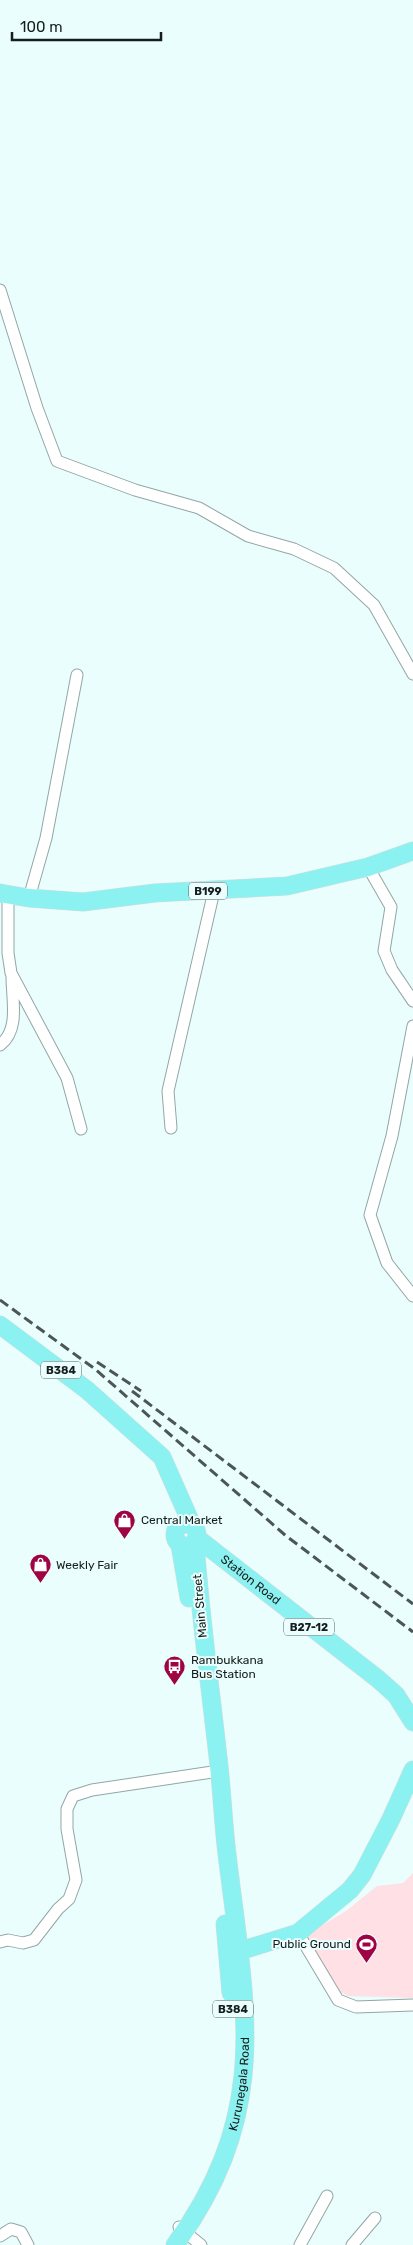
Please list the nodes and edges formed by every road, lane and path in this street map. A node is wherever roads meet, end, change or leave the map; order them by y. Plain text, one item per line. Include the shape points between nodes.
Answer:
1 (0, 290) edge
2 (413, 674) edge
3 (77, 675) dead end
4 (413, 851) edge
5 (368, 867) junction
6 (214, 891) junction
7 (4, 893) edge
8 (30, 898) junction
9 (11, 973) junction
10 (413, 1001) edge
11 (413, 1026) edge
12 (0, 1045) edge
13 (410, 1062) edge
14 (171, 1128) dead end
15 (81, 1130) dead end
16 (413, 1296) edge
17 (0, 1325) edge
18 (0, 1339) edge
19 (119, 1419) junction
20 (188, 1536) junction
21 (413, 1722) edge
22 (215, 1765) junction
23 (413, 1770) edge
24 (298, 1933) junction
25 (0, 1942) edge
26 (234, 1953) junction
27 (413, 2004) edge
28 (327, 2196) dead end
29 (375, 2218) dead end
30 (179, 2234) edge
31 (0, 2236) edge
32 (28, 2245) edge
33 (164, 2245) edge
34 (201, 2245) edge
35 (300, 2245) edge
36 (352, 2245) edge

1 - 2 street via 57,461 135,490 199,508 248,536 294,549 334,568 374,605
3 - 8 street via 46,838
4 - 5 main road, B199
5 - 6 main road, B199 via 287,886
5 - 10 street via 390,907 384,951 392,970
6 - 8 main road, B199 via 155,893 83,902
6 - 14 street via 168,1091
7 - 8 main road, B199
7 - 9 street
9 - 12 street via 14,1026 9,1039
9 - 15 street via 66,1078
11 - 13 street
13 - 16 street via 370,1215 387,1263
17 - 19 main road, Main Street / B384 via 87,1390
18 - 19 main road, Main Street / B384 via 82,1398
19 - 20 main road, Main Street / B384 via 162,1457 178,1492
20 - 21 main road, Station Road / B27-12 via 378,1679 396,1695
20 - 22 main road, Main Street / B384 via 197,1645
22 - 25 street via 73,1796 67,1810 67,1829 76,1880 69,1899 34,1940
22 - 26 main road, Kurunegala Road / B384 via 227,1856
23 - 24 main road via 362,1875 350,1890
24 - 26 main road
24 - 27 street via 338,2000 356,2007
26 - 30 main road, Kurunegala Road / B384 via 247,2041 241,2103 224,2160
28 - 35 street
29 - 36 street
30 - 33 main road, Kurunegala Road / B384
30 - 34 street
31 - 32 street via 11,2229 21,2232

